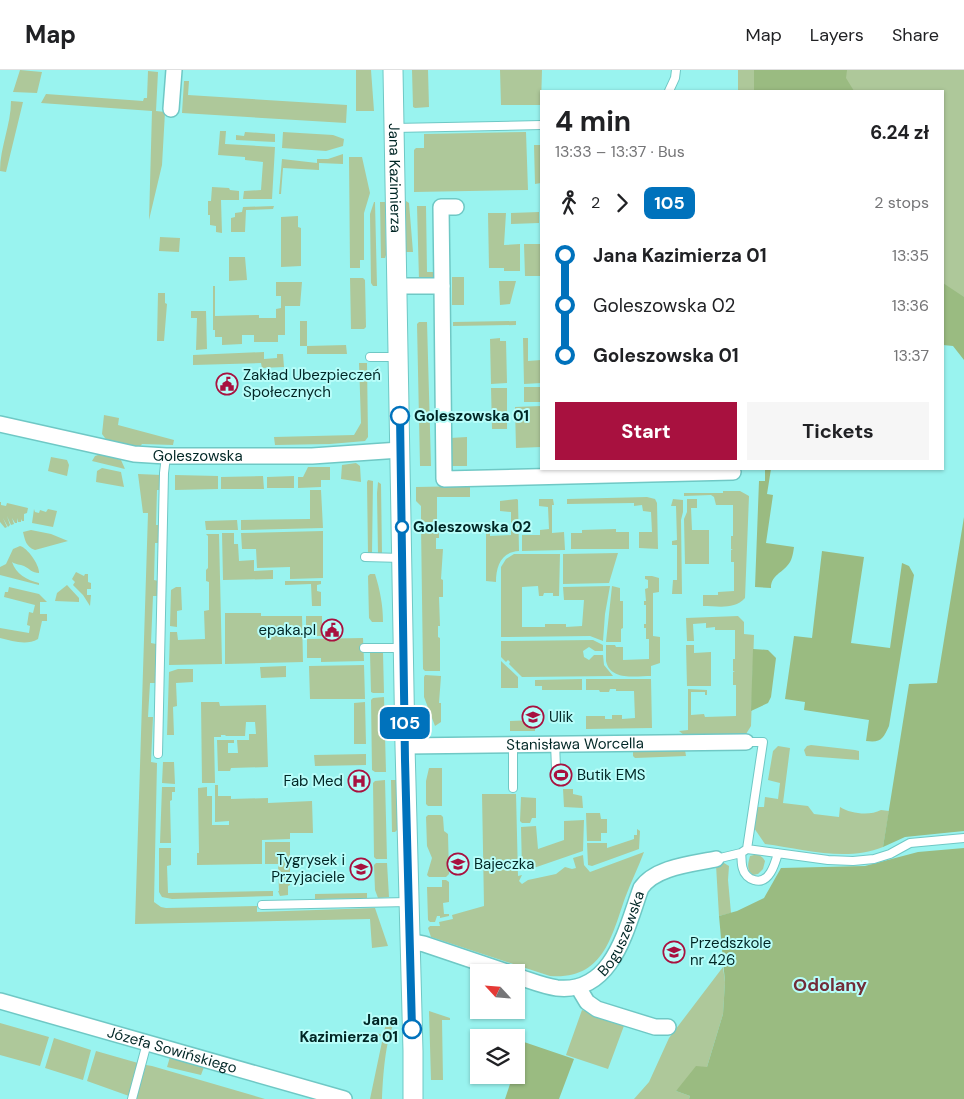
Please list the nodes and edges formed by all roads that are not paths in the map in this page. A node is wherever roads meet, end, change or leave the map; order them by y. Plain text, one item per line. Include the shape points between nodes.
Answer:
1 (174, 70) edge
2 (393, 70) edge
3 (676, 70) edge
4 (669, 90) edge
5 (171, 109) dead end
6 (540, 125) edge
7 (394, 128) junction
8 (456, 207) dead end
9 (397, 286) junction
10 (442, 286) junction
11 (370, 357) dead end
12 (399, 357) junction
13 (0, 424) edge
14 (400, 450) junction
15 (166, 456) junction
16 (666, 471) edge
17 (733, 472) dead end
18 (365, 557) dead end
19 (402, 558) junction
20 (364, 648) dead end
21 (403, 648) junction
22 (746, 742) joint
23 (555, 743) junction
24 (513, 744) junction
25 (405, 746) junction
26 (158, 754) dead end
27 (556, 768) dead end
28 (513, 788) dead end
29 (964, 838) edge
30 (744, 851) junction
31 (778, 853) junction
32 (716, 859) joint
33 (408, 902) junction
34 (262, 905) dead end
35 (410, 941) junction
36 (481, 964) edge
37 (525, 979) edge
38 (578, 987) junction
39 (0, 1001) edge
40 (668, 1027) dead end
41 (148, 1043) junction
42 (132, 1099) edge
43 (344, 1099) edge
44 (413, 1099) edge

1 - 5 street
2 - 7 street, Jana Kazimierza
3 - 4 lane
6 - 7 lane
7 - 9 street, Jana Kazimierza
8 - 10 street via 441,207
9 - 10 street
9 - 12 street, Jana Kazimierza
10 - 16 street via 444,479
11 - 12 lane
12 - 14 street, Jana Kazimierza
13 - 15 street, Goleszowska via 134,454
14 - 15 street, Goleszowska via 312,456
14 - 19 street, Jana Kazimierza
15 - 26 lane
16 - 17 street
18 - 19 lane
19 - 21 street, Jana Kazimierza
20 - 21 lane
21 - 25 street, Jana Kazimierza
22 - 23 street, Stanisława Worcella
22 - 30 lane via 763,742
23 - 24 street, Stanisława Worcella
23 - 27 lane
24 - 25 street, Stanisława Worcella
24 - 28 lane
25 - 33 street, Jana Kazimierza
29 - 31 lane via 910,843 874,859 828,860
30 - 31 lane
30 - 31 lane via 746,875 759,881 771,872
30 - 32 lane
32 - 38 street, Boguszewska via 661,872 645,882 615,957 601,973
33 - 34 lane
33 - 35 street, Jana Kazimierza
35 - 36 street
35 - 44 street, Jana Kazimierza
37 - 38 street via 556,988
38 - 40 street via 587,1002 597,1009 654,1027
39 - 41 street, Józefa Sowińskiego
41 - 42 lane
41 - 43 street, Józefa Sowińskiego

